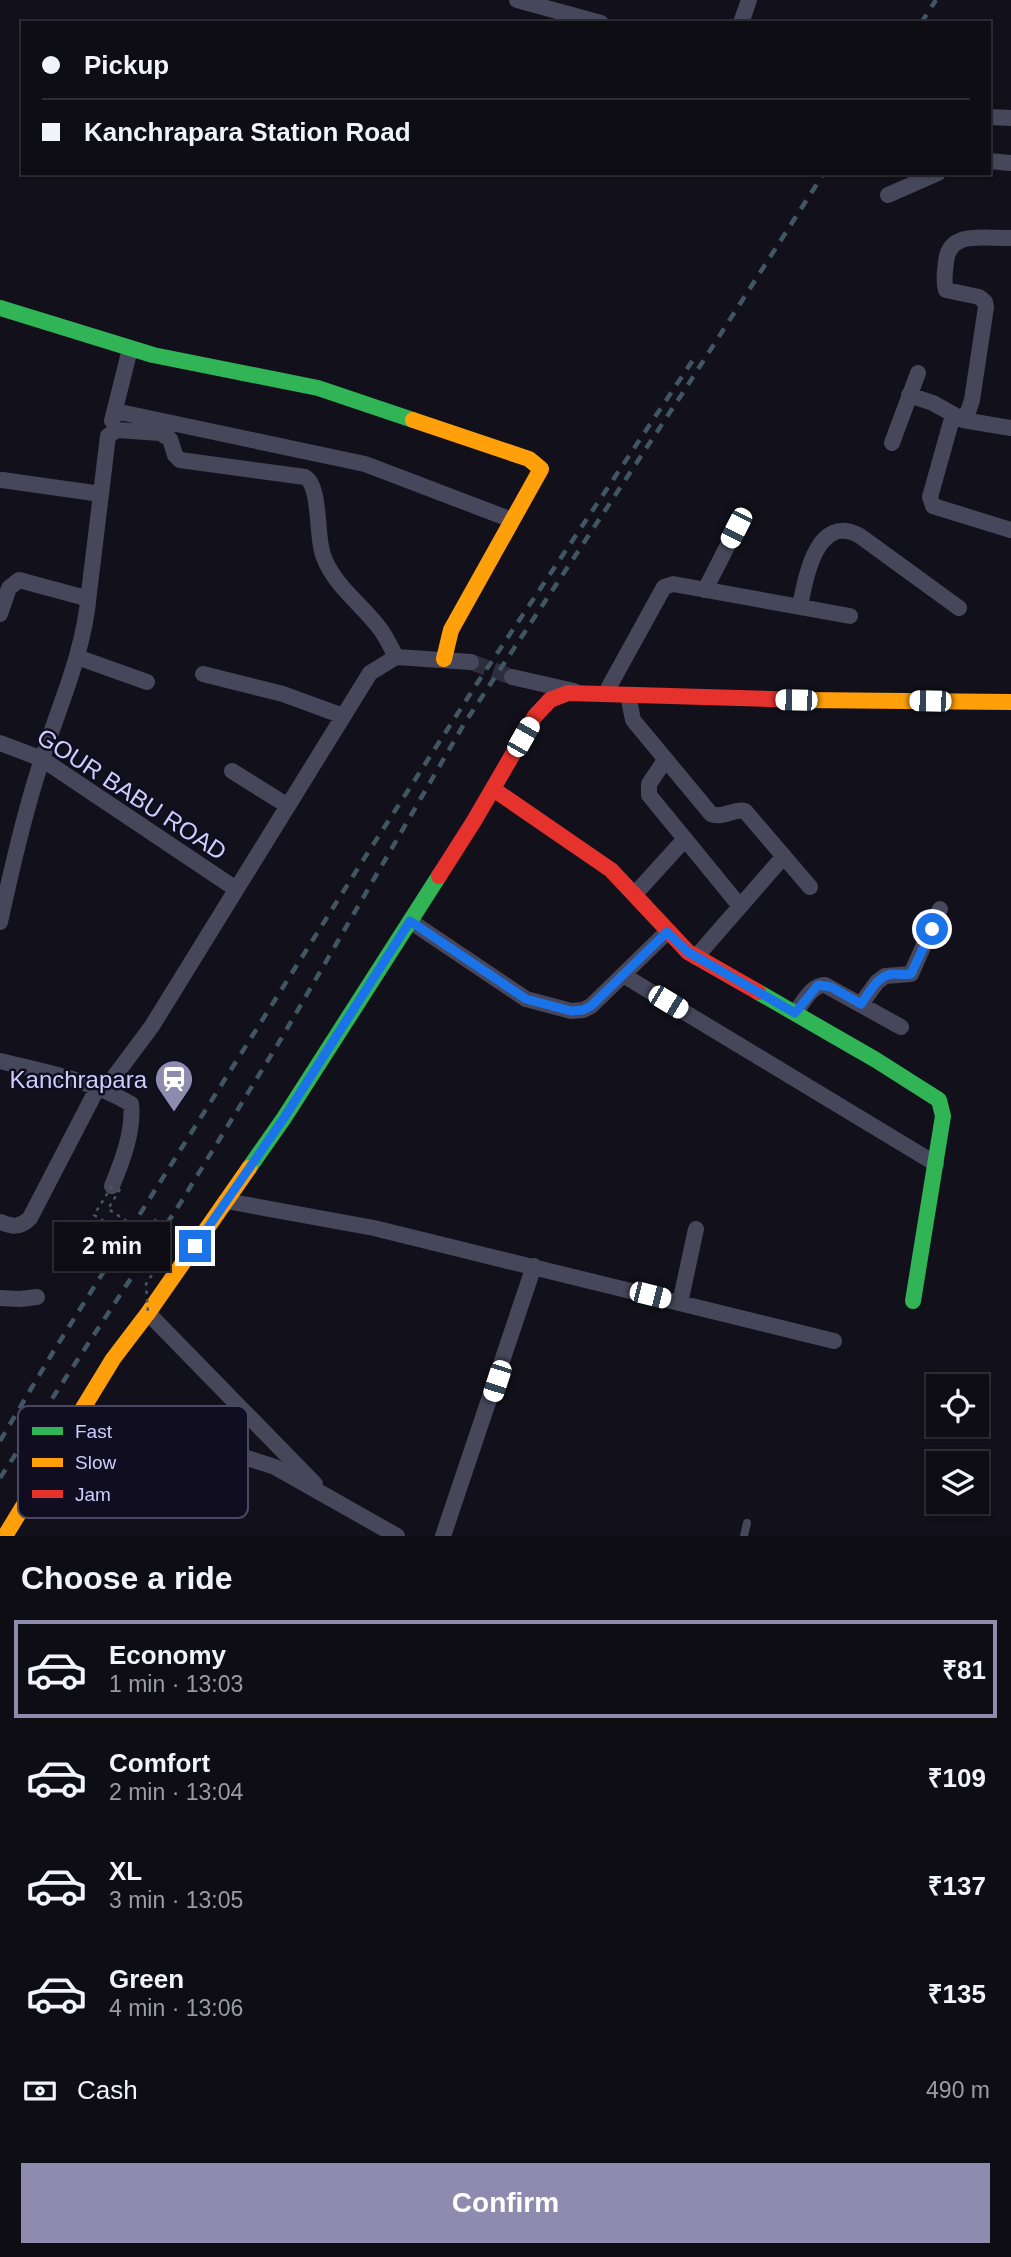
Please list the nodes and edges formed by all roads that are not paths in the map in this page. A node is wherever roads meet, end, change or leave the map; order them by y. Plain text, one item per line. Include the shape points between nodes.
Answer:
1 (517, 0) edge
2 (749, 0) edge
3 (594, 21) edge
4 (742, 21) edge
5 (991, 117) edge
6 (1011, 118) edge
7 (991, 161) edge
8 (1011, 163) edge
9 (933, 175) edge
10 (888, 195) dead end
11 (1011, 238) edge
12 (0, 308) edge
13 (130, 349) junction
14 (918, 373) dead end
15 (909, 395) junction
16 (115, 411) junction
17 (958, 417) junction
18 (1011, 428) edge
19 (109, 434) junction
20 (892, 443) dead end
21 (2, 480) dead end
22 (101, 494) junction
23 (512, 520) junction
24 (736, 528) dead end
25 (1011, 530) edge
26 (705, 590) junction
27 (89, 593) junction
28 (800, 607) junction
29 (959, 608) dead end
30 (0, 614) edge
31 (850, 616) dead end
32 (77, 657) junction
33 (396, 657) junction
34 (444, 659) junction
35 (471, 662) tunnel mouth
36 (203, 674) dead end
37 (512, 677) tunnel mouth
38 (147, 682) dead end
39 (586, 693) junction
40 (605, 694) junction
41 (628, 695) junction
42 (1011, 702) edge
43 (343, 716) junction
44 (0, 743) edge
45 (42, 759) junction
46 (665, 760) junction
47 (232, 771) dead end
48 (493, 789) junction
49 (288, 806) junction
50 (684, 840) junction
51 (784, 856) junction
52 (810, 887) dead end
53 (236, 889) junction
54 (635, 894) junction
55 (739, 905) junction
56 (940, 909) dead end
57 (410, 921) junction
58 (0, 922) edge
59 (667, 932) junction
60 (696, 957) junction
61 (623, 975) junction
62 (861, 1004) junction
63 (795, 1013) junction
64 (901, 1027) dead end
65 (0, 1061) edge
66 (102, 1088) junction
67 (936, 1164) junction
68 (116, 1187) road end
69 (226, 1201) junction
70 (0, 1222) edge
71 (696, 1229) dead end
72 (534, 1266) junction
73 (37, 1297) dead end
74 (0, 1298) edge
75 (914, 1301) dead end
76 (680, 1303) junction
77 (148, 1313) junction
78 (834, 1341) dead end
79 (85, 1406) edge
80 (241, 1406) edge
81 (248, 1414) edge
82 (248, 1458) edge
83 (327, 1496) junction
84 (18, 1516) edge
85 (22, 1518) edge
86 (747, 1523) dead end
87 (6, 1536) edge
88 (397, 1536) edge
89 (443, 1536) edge
90 (744, 1536) edge

1 - 3 street
2 - 4 street
5 - 6 street
7 - 8 street
9 - 10 street
11 - 17 street via 958,240 949,247 946,290 979,297 986,307 972,400
12 - 13 street
13 - 16 street
13 - 23 street via 318,388 529,459 541,469
14 - 15 street
15 - 17 street
15 - 20 street
16 - 19 street
16 - 23 street via 365,464
17 - 18 street
17 - 25 street via 930,497 933,506
19 - 22 street
19 - 33 street via 117,430 160,433 170,439 180,460 310,480 323,557 336,580 383,632
21 - 22 street
22 - 27 street
23 - 34 street via 451,630
24 - 26 street
26 - 28 street
26 - 40 street via 673,584 664,587
27 - 30 street via 82,597 19,580 9,588
27 - 32 street
28 - 29 street via 807,569 819,545 844,530 860,536
28 - 31 street
32 - 38 street
32 - 45 street
33 - 34 street
33 - 43 street via 370,673
34 - 35 street
36 - 43 street via 283,694
37 - 39 street
39 - 40 street
39 - 48 street via 550,700 535,716
40 - 41 street
41 - 42 street
41 - 46 street via 633,720
43 - 49 street
44 - 45 street, GOUR BABU ROAD
45 - 53 street, GOUR BABU ROAD
45 - 58 street
46 - 50 street via 649,785 649,795
46 - 51 street via 711,814 720,817 745,811
47 - 49 street
48 - 54 street via 588,852
48 - 57 street
49 - 53 street
50 - 54 street
50 - 55 street
51 - 52 street
51 - 55 street
53 - 66 street via 152,1026
54 - 59 street
55 - 60 street
56 - 62 street via 911,974 885,976
57 - 61 street via 537,1003 583,1010
57 - 69 street
59 - 60 street
59 - 61 street
60 - 63 street
61 - 67 street
62 - 63 street via 818,985
62 - 64 street
63 - 67 street via 939,1100 943,1116
65 - 66 street
66 - 68 street via 131,1104
66 - 70 street via 30,1218 17,1226
67 - 75 street
69 - 72 street via 374,1228
69 - 77 street
71 - 76 street
72 - 76 street
72 - 89 street
73 - 74 street
76 - 78 street
77 - 79 street
77 - 80 street
81 - 83 street
82 - 83 street via 275,1467
83 - 88 street
84 - 87 street
85 - 87 street
86 - 90 lane

